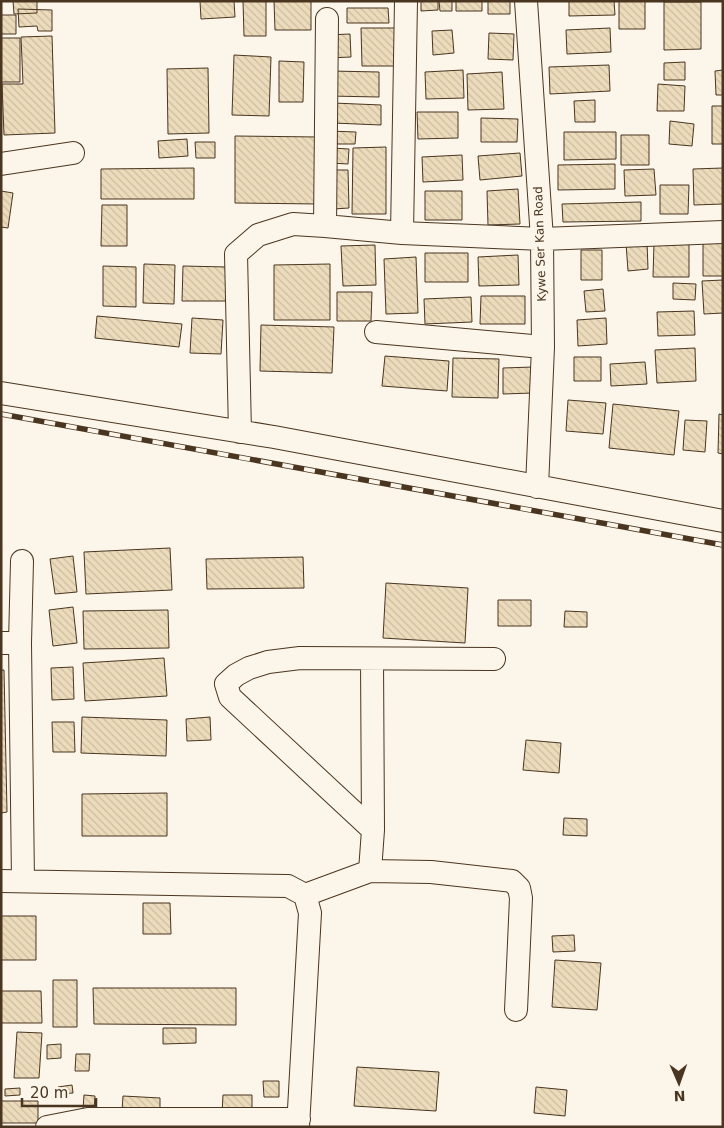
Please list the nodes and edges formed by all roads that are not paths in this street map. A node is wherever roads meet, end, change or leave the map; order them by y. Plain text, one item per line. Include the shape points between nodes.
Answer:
1 (406, 1) edge
2 (526, 1) edge
3 (327, 18) dead end
4 (73, 153) dead end
5 (1, 164) edge
6 (325, 226) junction
7 (723, 232) edge
8 (402, 233) junction
9 (542, 239) junction
10 (376, 332) dead end
11 (543, 347) junction
12 (1, 394) edge
13 (240, 432) junction
14 (537, 487) junction
15 (723, 521) edge
16 (22, 561) dead end
17 (11, 643) edge
18 (372, 659) junction
19 (494, 659) dead end
20 (373, 830) junction
21 (370, 871) junction
22 (12, 881) edge
23 (305, 895) junction
24 (516, 1010) dead end
25 (299, 1123) edge
26 (47, 1127) edge

1 - 8 street
2 - 9 street, Kywe Ser Kan Road
3 - 6 street
4 - 5 street
6 - 8 street
6 - 13 street via 292,224 258,235 236,254
7 - 9 street
8 - 9 street
9 - 11 street, Kywe Ser Kan Road
10 - 11 street
11 - 14 street, Kywe Ser Kan Road
12 - 13 street
13 - 14 street
14 - 15 street
16 - 17 street
17 - 22 street
18 - 19 street
18 - 20 street
18 - 20 street via 300,658 268,662 236,674 226,684 230,698
20 - 21 street
21 - 23 street
21 - 24 street via 431,872 512,881 519,888 521,898
22 - 23 street via 288,886
23 - 25 street via 310,913
25 - 26 street via 88,1119

